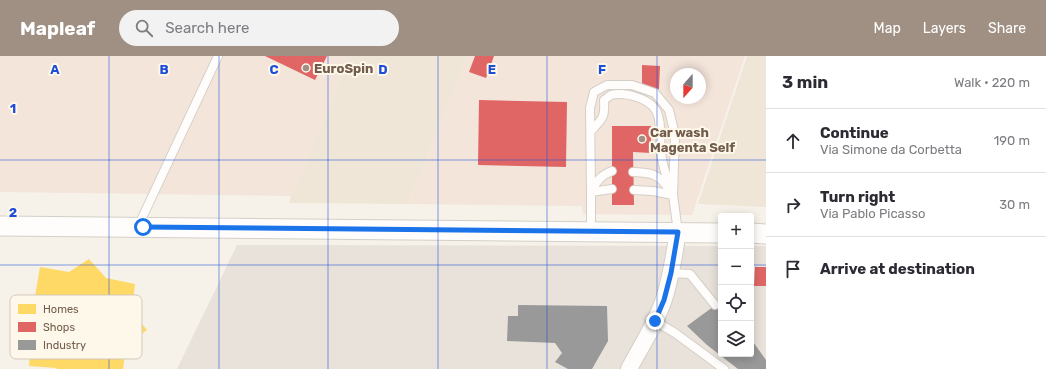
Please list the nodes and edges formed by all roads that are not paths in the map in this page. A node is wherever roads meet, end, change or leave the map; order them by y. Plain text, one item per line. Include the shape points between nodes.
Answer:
1 (218, 56) edge
2 (591, 131) junction
3 (612, 171) dead end
4 (634, 172) dead end
5 (612, 189) dead end
6 (634, 190) dead end
7 (591, 192) junction
8 (673, 195) junction
9 (0, 226) edge
10 (143, 227) junction
11 (591, 231) junction
12 (678, 232) junction
13 (718, 233) edge
14 (754, 233) edge
15 (766, 234) edge
16 (671, 273) junction
17 (715, 305) dead end
18 (655, 321) junction
19 (629, 369) edge
20 (724, 369) edge

1 - 10 lane via 142,218
2 - 7 lane
2 - 8 lane via 603,118 604,100 612,94 644,99 655,109 661,123 664,170
2 - 8 lane via 590,108 594,92 607,85 632,85 654,93 669,110 675,134
3 - 7 lane via 603,174
4 - 8 lane via 656,175
5 - 7 lane
6 - 8 lane
7 - 11 lane
8 - 12 lane
9 - 10 street
10 - 11 street
11 - 12 street
12 - 13 street
12 - 16 street
14 - 15 street
16 - 17 lane via 690,274
16 - 18 street
18 - 19 street
18 - 20 lane

